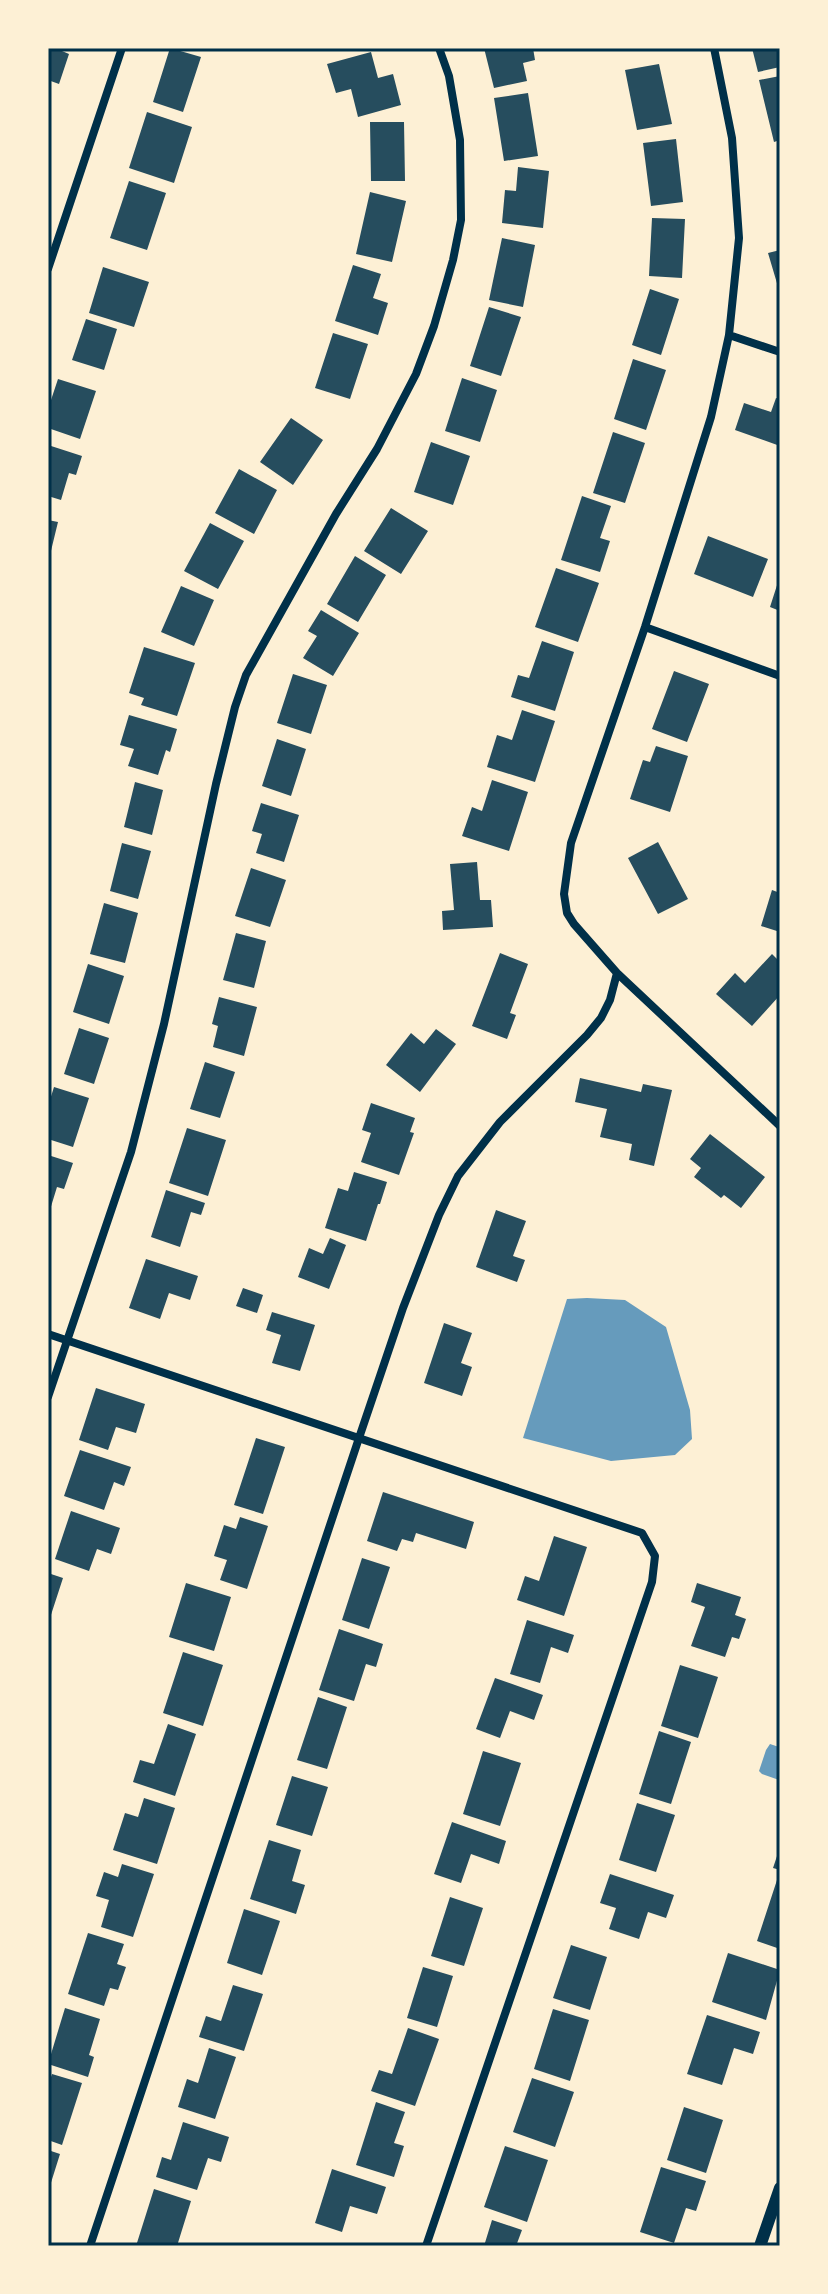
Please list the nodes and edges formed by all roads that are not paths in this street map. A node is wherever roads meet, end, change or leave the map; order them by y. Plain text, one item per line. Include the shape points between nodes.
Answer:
1 (122, 48) edge
2 (439, 48) edge
3 (714, 48) edge
4 (48, 269) edge
5 (729, 335) junction
6 (780, 352) edge
7 (645, 627) junction
8 (780, 676) edge
9 (617, 973) junction
10 (780, 1126) edge
11 (48, 1334) edge
12 (68, 1341) junction
13 (48, 1397) edge
14 (359, 1438) junction
15 (780, 2188) edge
16 (90, 2246) edge
17 (426, 2246) edge
18 (760, 2246) edge

1 - 4 street
2 - 12 street via 460,140 461,220 453,260 416,374 246,675 131,1152
3 - 5 street via 732,138 739,238
5 - 6 street
5 - 7 street via 711,417
7 - 8 street
7 - 9 street via 571,843 564,894 574,924
9 - 10 street
9 - 14 street via 601,1018 500,1122 458,1176 403,1308
11 - 12 street
12 - 13 street
12 - 14 street
14 - 16 street
14 - 17 street via 642,1533 655,1556 652,1582
15 - 18 street

